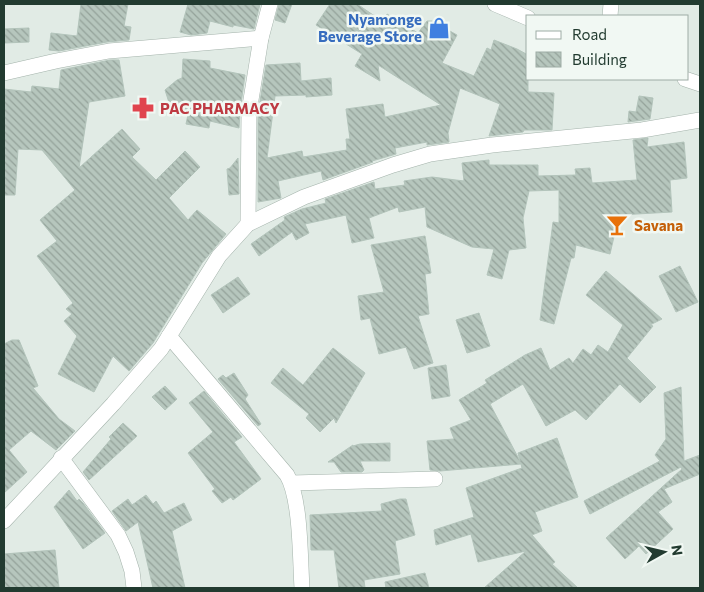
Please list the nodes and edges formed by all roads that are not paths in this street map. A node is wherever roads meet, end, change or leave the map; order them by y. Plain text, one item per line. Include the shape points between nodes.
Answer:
1 (270, 4) edge
2 (494, 4) edge
3 (526, 17) edge
4 (261, 38) junction
5 (4, 72) edge
6 (700, 120) edge
7 (248, 224) junction
8 (169, 336) junction
9 (61, 458) junction
10 (435, 479) dead end
11 (292, 483) junction
12 (4, 521) edge
13 (134, 588) edge
14 (302, 588) edge

1 - 4 street
2 - 3 street
4 - 5 street via 109,52
4 - 7 street via 249,112
6 - 7 street via 642,130 430,154 304,196
7 - 8 street via 219,256
8 - 9 street via 113,404
8 - 11 street
9 - 12 street
9 - 13 street via 118,534 132,571
10 - 11 street
11 - 14 street

